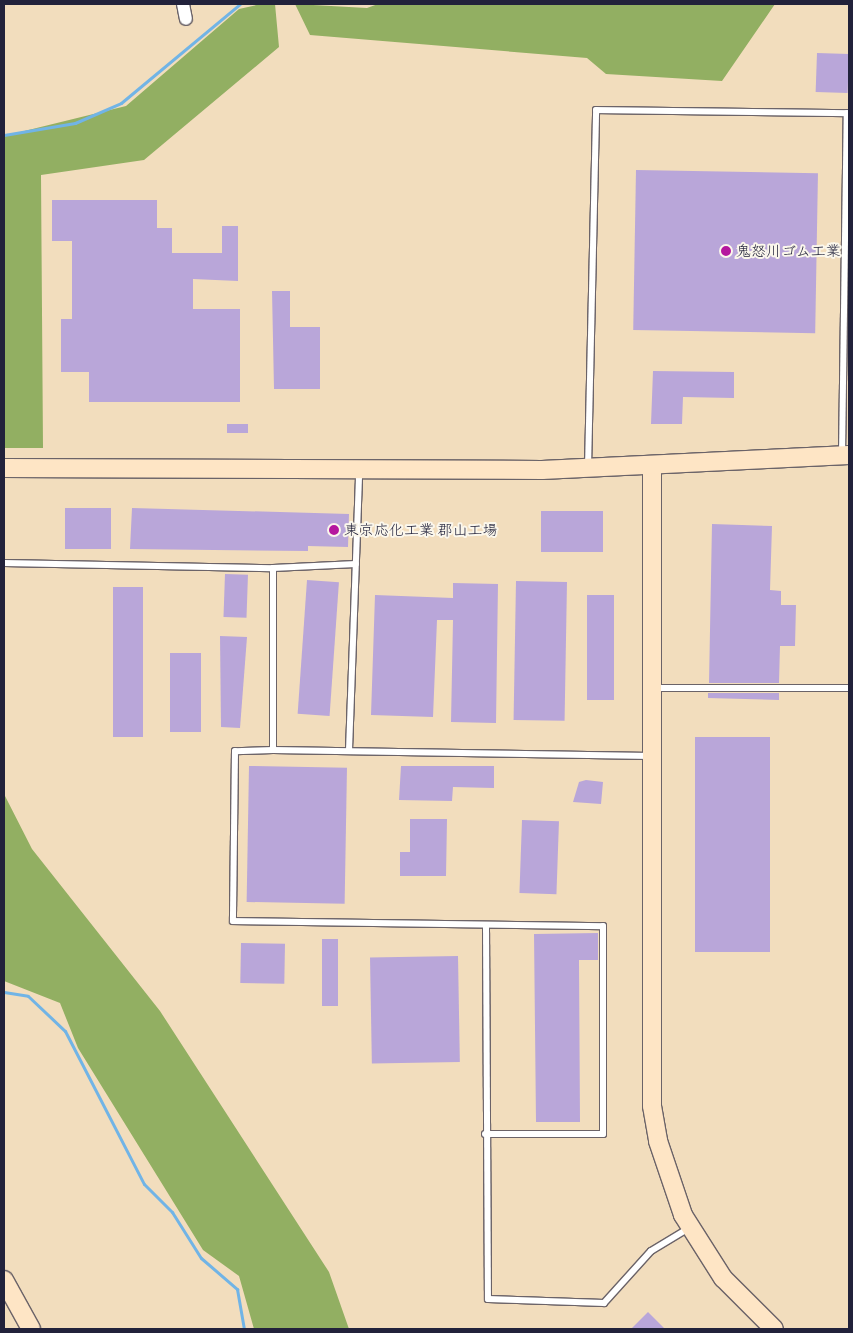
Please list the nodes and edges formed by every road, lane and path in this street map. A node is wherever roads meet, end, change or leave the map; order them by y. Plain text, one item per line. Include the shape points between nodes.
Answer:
1 (183, 4) edge
2 (186, 19) dead end
3 (848, 113) edge
4 (846, 456) edge
5 (652, 467) junction
6 (4, 468) edge
7 (359, 469) junction
8 (588, 469) junction
9 (4, 564) edge
10 (356, 564) junction
11 (273, 568) junction
12 (652, 688) junction
13 (849, 688) edge
14 (273, 750) junction
15 (349, 750) junction
16 (650, 756) junction
17 (486, 926) junction
18 (485, 1134) junction
19 (690, 1228) junction
20 (4, 1280) edge
21 (32, 1329) edge
22 (774, 1329) edge

1 - 2 street
3 - 4 lane
3 - 8 lane via 596,110
4 - 5 street
5 - 8 street
5 - 12 street
6 - 7 street
7 - 8 street
7 - 10 lane
9 - 11 lane
10 - 11 lane
10 - 15 lane
11 - 14 lane
12 - 13 lane
12 - 16 street
14 - 15 lane
14 - 17 lane via 235,751 233,921
15 - 16 lane
16 - 19 street via 652,1106 666,1169
17 - 18 lane
17 - 18 lane via 603,926 603,1134
18 - 19 lane via 484,1294 490,1300 604,1303 651,1252
19 - 22 street via 723,1278
20 - 21 street

